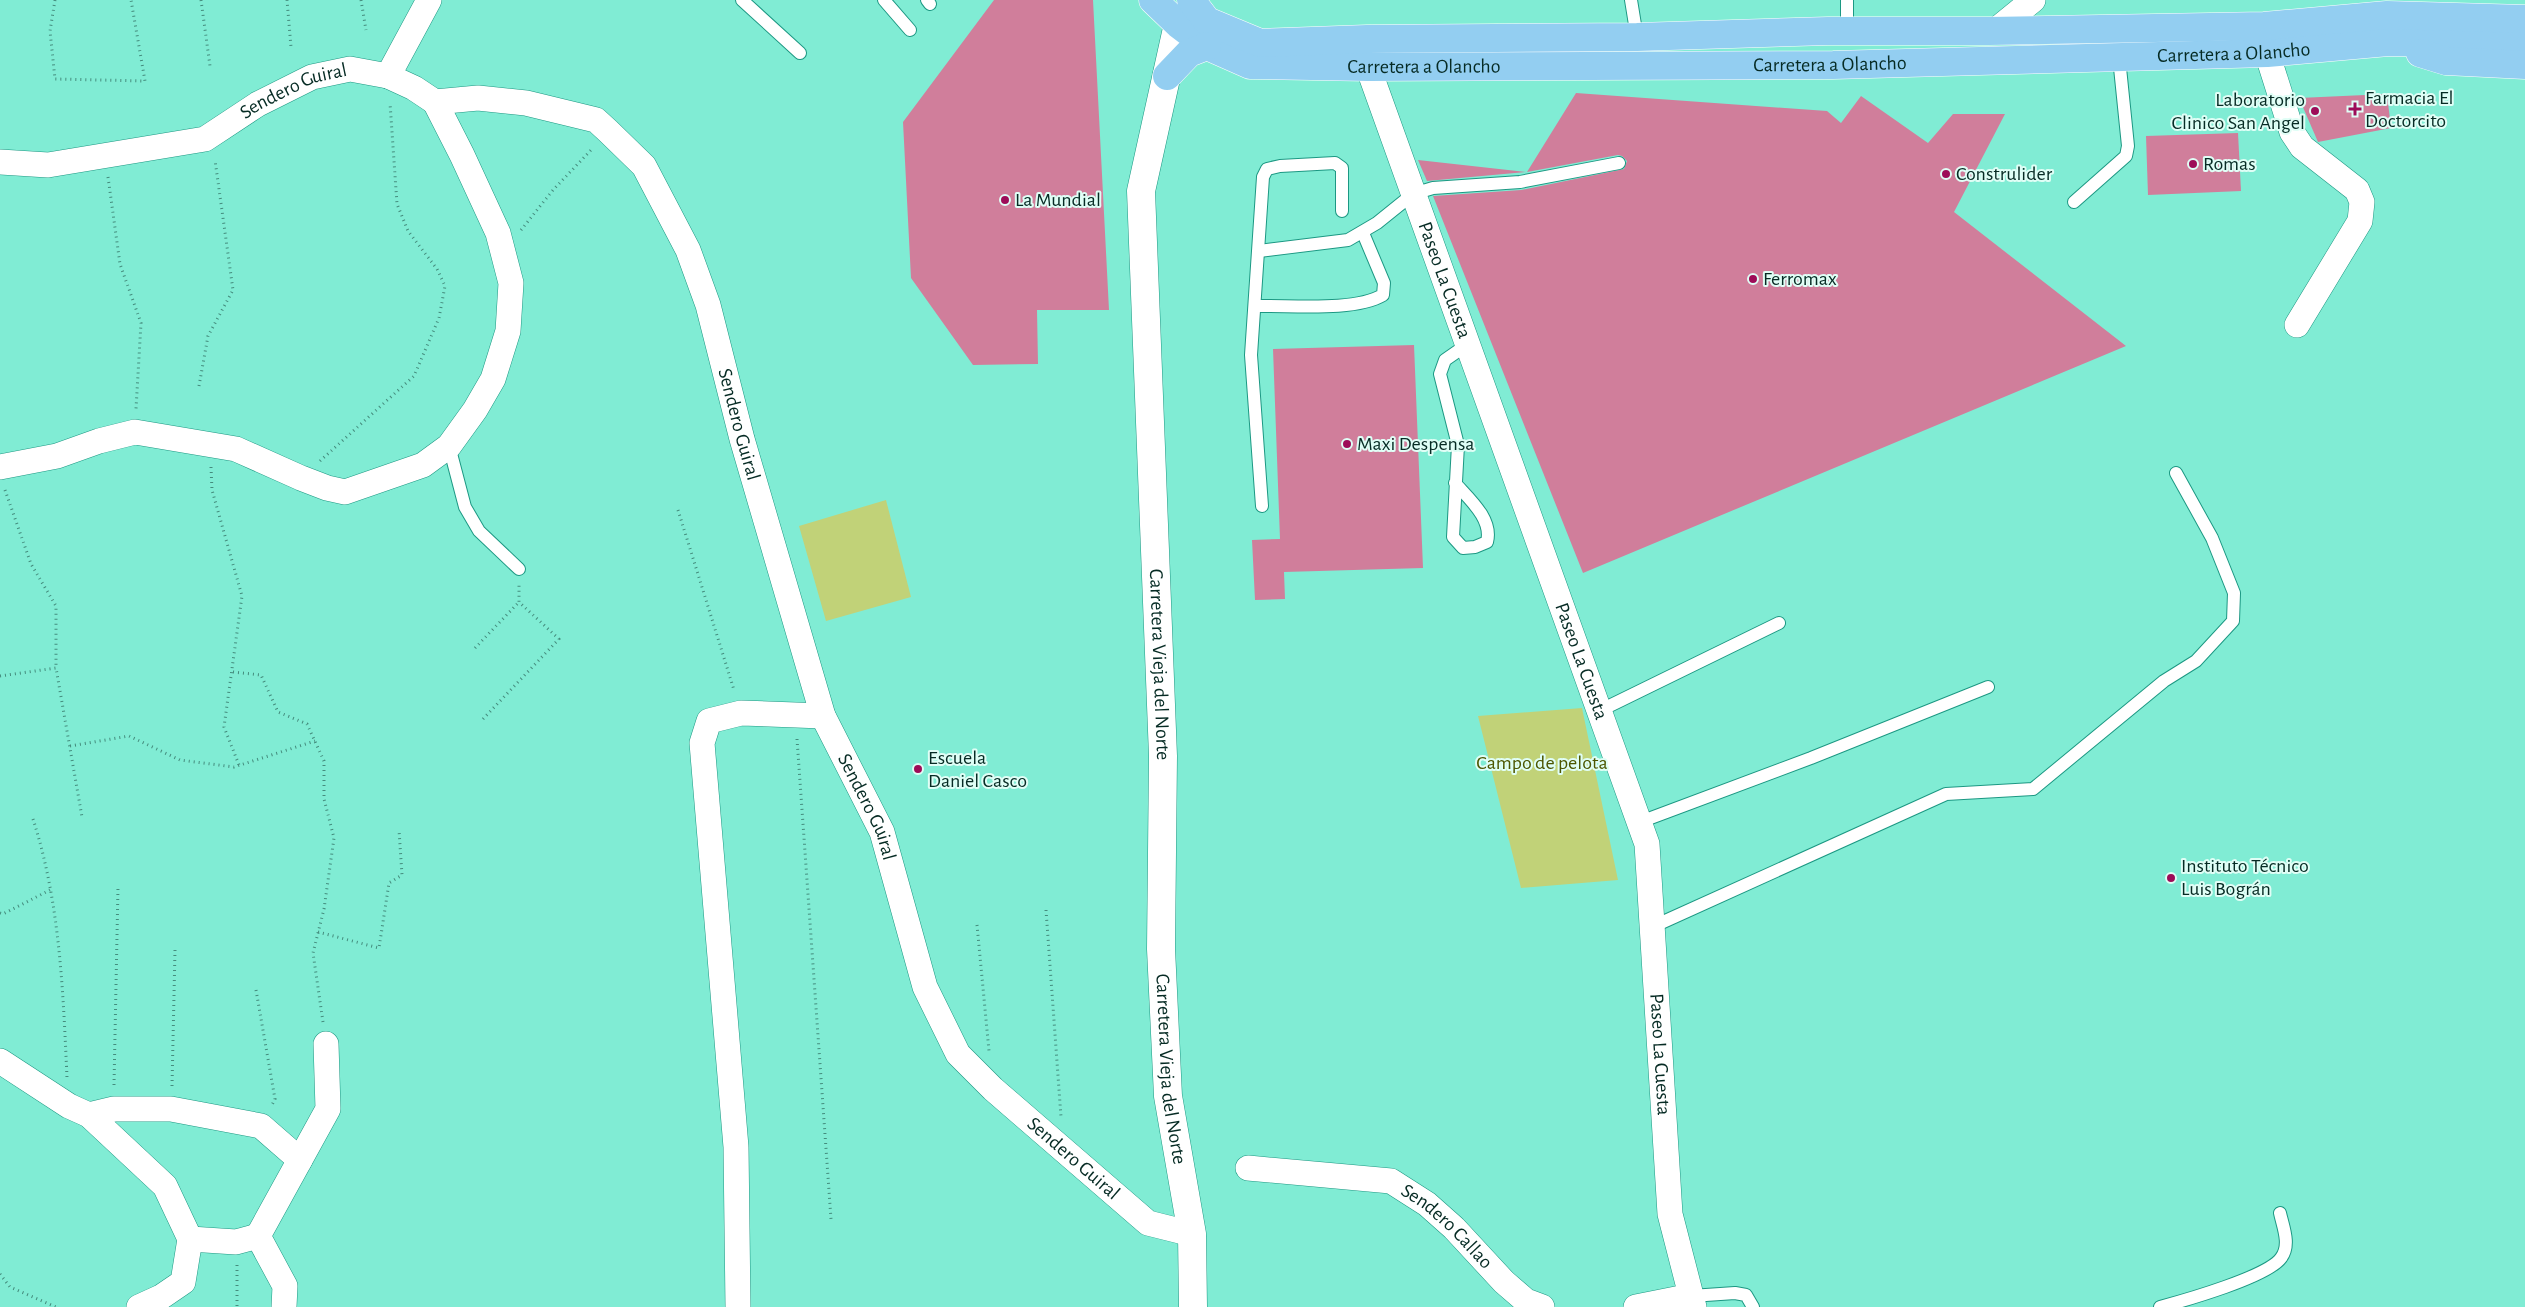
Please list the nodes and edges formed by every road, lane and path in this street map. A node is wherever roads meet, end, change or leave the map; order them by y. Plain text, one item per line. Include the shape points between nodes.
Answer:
1 (55, 0) edge
2 (131, 0) edge
3 (200, 0) edge
4 (287, 0) edge
5 (361, 0) edge
6 (429, 0) edge
7 (742, 0) edge
8 (884, 0) edge
9 (1153, 0) edge
10 (1191, 0) edge
11 (1631, 0) edge
12 (1847, 0) edge
13 (2034, 0) edge
14 (2496, 0) edge
15 (2387, 15) junction
16 (2525, 19) edge
17 (1178, 24) junction
18 (366, 30) dead end
19 (910, 30) dead end
20 (1847, 31) junction
21 (1995, 31) junction
22 (1637, 37) junction
23 (1361, 40) junction
24 (2388, 42) junction
25 (2525, 43) edge
26 (1207, 46) junction
27 (292, 47) dead end
28 (800, 53) dead end
29 (2267, 53) junction
30 (2119, 58) junction
31 (2525, 65) edge
32 (210, 66) dead end
33 (1368, 67) junction
34 (388, 76) junction
35 (1167, 76) junction
36 (435, 102) junction
37 (608, 131) junction
38 (211, 135) junction
39 (105, 157) junction
40 (0, 162) edge
41 (1619, 162) dead end
42 (1414, 194) junction
43 (2074, 202) dead end
44 (1342, 211) dead end
45 (1363, 233) junction
46 (1259, 251) junction
47 (503, 253) junction
48 (1256, 306) junction
49 (2297, 325) dead end
50 (1468, 344) junction
51 (199, 386) dead end
52 (135, 432) junction
53 (211, 444) junction
54 (449, 446) junction
55 (2176, 473) dead end
56 (2, 477) edge
57 (301, 478) junction
58 (1456, 483) junction
59 (1262, 506) dead end
60 (678, 510) dead end
61 (518, 570) joint
62 (519, 602) junction
63 (1779, 624) dead end
64 (475, 648) dead end
65 (56, 668) junction
66 (233, 672) junction
67 (0, 676) edge
68 (1988, 687) dead end
69 (1599, 711) junction
70 (741, 712) junction
71 (795, 716) junction
72 (823, 716) junction
73 (482, 719) dead end
74 (315, 741) junction
75 (70, 746) junction
76 (239, 765) junction
77 (82, 817) dead end
78 (33, 819) dead end
79 (1640, 822) junction
80 (399, 830) dead end
81 (118, 887) dead end
82 (50, 890) junction
83 (1046, 910) dead end
84 (0, 913) edge
85 (977, 925) dead end
86 (1652, 927) junction
87 (318, 932) junction
88 (175, 950) dead end
89 (256, 990) dead end
90 (326, 1044) joint
91 (0, 1061) edge
92 (993, 1089) junction
93 (114, 1109) junction
94 (172, 1109) junction
95 (79, 1111) junction
96 (261, 1126) junction
97 (1063, 1150) junction
98 (300, 1160) junction
99 (1248, 1168) dead end
100 (2280, 1213) dead end
101 (831, 1219) dead end
102 (1192, 1234) junction
103 (190, 1239) junction
104 (247, 1239) junction
105 (0, 1274) edge
106 (1693, 1301) edge
107 (56, 1307) edge
108 (139, 1307) edge
109 (237, 1307) edge
110 (284, 1307) edge
111 (738, 1307) edge
112 (1193, 1307) edge
113 (1542, 1307) edge
114 (1636, 1307) edge
115 (1753, 1307) edge
116 (2160, 1307) edge

1 - 2 path via 50,31 55,79 145,80
3 - 32 path
4 - 27 path
5 - 18 path
6 - 34 street
7 - 28 lane
8 - 19 lane
9 - 17 main road, Carretera a Olancho
10 - 23 main road, Carretera a Olancho via 1207,21 1260,43
11 - 22 lane
12 - 20 lane
13 - 21 street
14 - 15 main road
15 - 16 main road, Carretera a Olancho
15 - 21 main road, Carretera a Olancho via 2264,26
17 - 26 main road, Carretera a Olancho
17 - 35 street, Carretera Vieja del Norte
20 - 21 main road, Carretera a Olancho
20 - 22 main road, Carretera a Olancho
22 - 23 main road, Carretera a Olancho
23 - 33 street, Paseo La Cuesta
24 - 25 main road, Carretera a Olancho
24 - 29 main road, Carretera a Olancho
24 - 31 main road via 2446,61
26 - 33 main road, Carretera a Olancho via 1250,65
26 - 35 main road via 1189,53
29 - 30 main road, Carretera a Olancho
29 - 49 street via 2292,132 2302,147 2357,190 2362,202 2360,221
30 - 33 main road, Carretera a Olancho via 1833,65
30 - 43 lane via 2128,146 2126,156
33 - 42 street, Paseo La Cuesta
34 - 36 street, Sendero Guiral
34 - 38 street, Sendero Guiral via 350,69 312,77 258,104
34 - 57 path via 397,204 408,231 437,269 445,286 439,318 414,376
35 - 102 street, Carretera Vieja del Norte via 1141,191 1163,756 1161,949 1168,1086
36 - 37 street, Sendero Guiral via 478,98 526,102 596,120
36 - 47 street via 498,233
37 - 47 path via 553,190
37 - 72 street, Sendero Guiral via 644,166 688,250 708,305 742,439
38 - 39 street, Sendero Guiral via 205,139
38 - 51 path via 232,290 208,336
39 - 40 street, Sendero Guiral via 48,165
39 - 52 path via 120,264 141,323
41 - 42 lane via 1520,182 1433,188
42 - 45 lane
42 - 50 street, Paseo La Cuesta
44 - 46 lane via 1342,168 1335,163 1267,169 1263,177
45 - 46 lane via 1348,240
45 - 48 lane via 1384,283 1383,295 1355,305
46 - 48 lane
47 - 54 street via 511,283 508,331 493,378
48 - 59 lane via 1252,355
50 - 58 lane via 1445,360 1440,374 1458,445
50 - 69 street, Paseo La Cuesta
52 - 53 street
52 - 56 street via 99,441
53 - 57 street via 236,449
53 - 66 path via 212,490 242,596
54 - 57 street via 423,465 345,492
54 - 61 lane via 465,507 479,530
55 - 86 lane via 2212,538 2234,592 2233,621 2196,661 2164,681 2033,790 1946,794
56 - 65 path via 31,564 56,606
58 - 58 lane via 1453,537 1463,548 1475,548 1487,542 1490,533 1482,515
60 - 70 path
61 - 62 path
62 - 64 path
62 - 73 path via 559,639
63 - 69 lane
65 - 67 path
65 - 75 path
66 - 74 path via 262,675 278,712 308,724
66 - 76 path via 224,727
68 - 79 lane
69 - 79 street, Paseo La Cuesta
70 - 71 street
70 - 111 street via 709,721 702,743 736,1147
71 - 72 street
71 - 101 path
72 - 92 street, Sendero Guiral via 882,832 925,987 958,1054
74 - 76 path
74 - 87 path via 324,762 324,800 334,838
75 - 76 path via 129,736 180,760
75 - 77 path
78 - 82 path via 46,860
79 - 86 street, Paseo La Cuesta via 1647,844
80 - 87 path via 402,875 389,883 379,948
81 - 93 path
82 - 84 path
82 - 95 path
83 - 97 path
85 - 92 path
86 - 106 street, Paseo La Cuesta via 1670,1214
87 - 90 path via 313,954
88 - 94 path
89 - 96 path via 274,1099
90 - 98 street via 328,1108
91 - 95 street
92 - 97 street, Sendero Guiral
93 - 94 street
93 - 95 street
94 - 96 street
95 - 103 street via 166,1186
96 - 98 street
97 - 102 street, Sendero Guiral via 1148,1222
98 - 104 street
99 - 113 street, Sendero Callao via 1391,1181 1427,1204 1526,1301
100 - 116 lane via 2287,1243 2282,1257 2270,1269
102 - 112 street, Carretera Vieja del Norte
103 - 104 street
103 - 108 street via 183,1282
104 - 109 path
104 - 110 street via 285,1286
105 - 107 path via 10,1286
106 - 114 street
106 - 115 lane via 1740,1294 1746,1295

